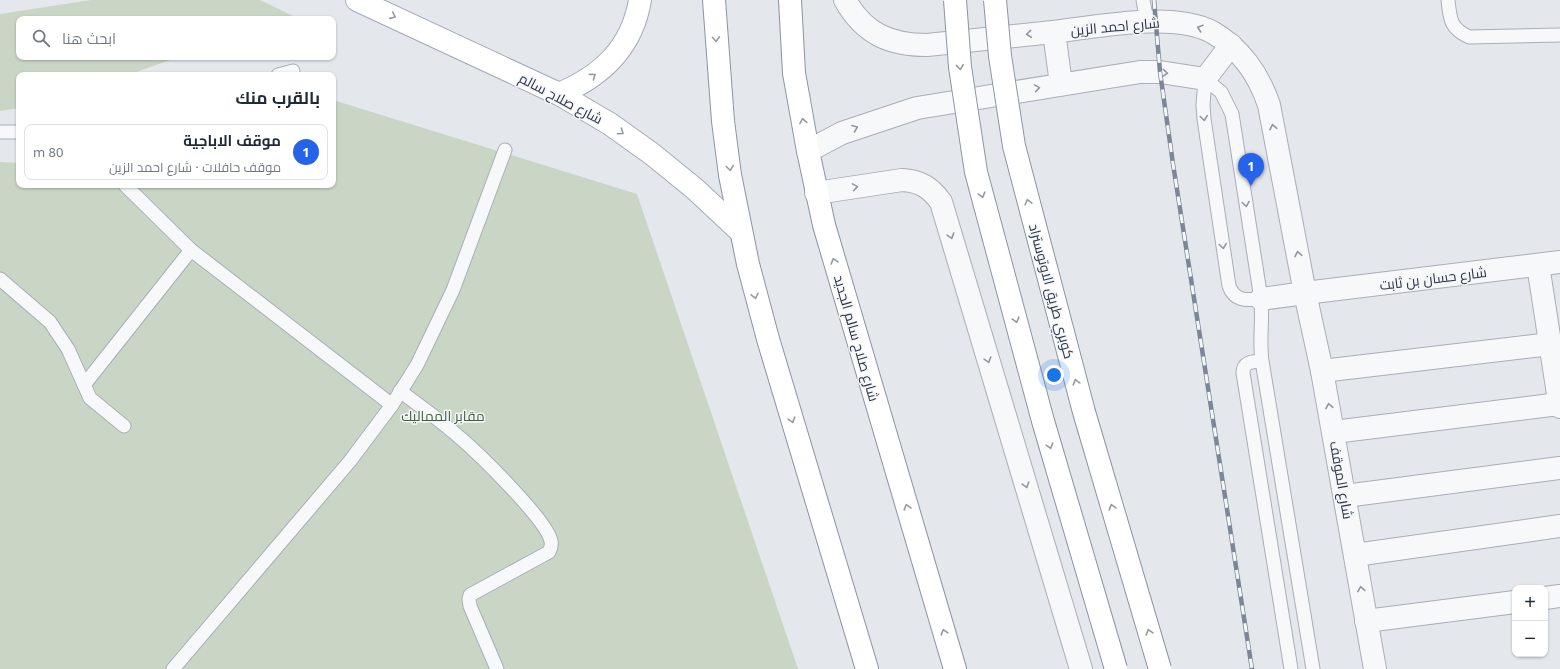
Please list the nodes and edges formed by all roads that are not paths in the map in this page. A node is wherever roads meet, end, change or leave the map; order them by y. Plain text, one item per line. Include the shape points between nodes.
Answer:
1 (357, 0) edge
2 (640, 0) edge
3 (714, 0) edge
4 (790, 0) edge
5 (845, 0) edge
6 (956, 0) edge
7 (995, 0) edge
8 (1143, 0) edge
9 (1448, 0) edge
10 (1147, 21) junction
11 (1054, 32) junction
12 (1560, 35) edge
13 (1231, 45) junction
14 (293, 71) dead end
15 (289, 72) edge
16 (1205, 79) junction
17 (1060, 84) junction
18 (559, 94) junction
19 (0, 132) edge
20 (16, 132) edge
21 (505, 150) dead end
22 (808, 151) junction
23 (128, 188) edge
24 (816, 194) junction
25 (741, 232) junction
26 (191, 250) junction
27 (1560, 262) edge
28 (1538, 265) junction
29 (0, 279) edge
30 (1305, 293) junction
31 (1261, 299) junction
32 (1551, 344) junction
33 (1262, 361) junction
34 (1322, 371) junction
35 (84, 385) junction
36 (400, 391) junction
37 (392, 405) junction
38 (1560, 406) edge
39 (124, 426) dead end
40 (1334, 432) junction
41 (1560, 468) edge
42 (1345, 496) junction
43 (1560, 526) edge
44 (1355, 555) junction
45 (1560, 596) edge
46 (1548, 598) edge
47 (1512, 602) edge
48 (1366, 621) junction
49 (172, 669) edge
50 (497, 669) edge
51 (867, 669) edge
52 (955, 669) edge
53 (1081, 669) edge
54 (1116, 669) edge
55 (1160, 669) edge
56 (1291, 669) edge
57 (1313, 669) edge
58 (1372, 669) edge

1 -> 18 main road, شارع صلاح سالم
18 -> 2 main road via 587,80 607,65 627,38 634,24
3 -> 25 main road via 723,121
22 -> 4 main road, شارع صلاح سالم الجديد via 794,73
11 -> 5 street, شارع احمد الزين via 906,45 885,39 867,28
6 -> 54 main road, bridge via 960,67 976,172 1043,421
55 -> 7 main road, كوبري طريق الاوتوستراد, bridge via 1084,412 1014,146 1000,56
8 - 10 lane
9 - 12 lane via 1451,23 1458,32 1469,37
10 - 11 street, شارع احمد الزين
13 -> 10 street, شارع احمد الزين via 1211,32 1192,26
11 - 17 street
13 - 16 street
30 -> 13 street, شارع احمد الزين via 1269,105 1254,72
14 - 15 lane
17 -> 16 street via 1140,72 1160,72
16 -> 31 lane via 1221,92 1232,114
16 -> 31 lane via 1204,119 1229,286 1236,297 1242,300
22 -> 17 street via 842,133 911,110
18 -> 25 main road, شارع صلاح سالم via 610,124 652,154 695,189
19 - 20 lane
21 - 36 lane via 453,290 430,340
22 - 24 main road, شارع صلاح سالم الجديد
23 - 26 lane
52 -> 24 main road, شارع صلاح سالم الجديد
24 -> 53 street via 914,180 934,192 940,202
25 -> 51 main road via 768,339
26 - 35 lane
26 - 37 lane
27 - 28 street, شارع حسان بن ثابت
28 - 30 street, شارع حسان بن ثابت
28 - 32 street
29 - 35 lane via 38,310 56,330 68,349
30 - 31 street, شارع حسان بن ثابت
30 - 34 street, شارع الموقف
31 - 33 lane
32 - 34 street
32 - 38 street
33 - 56 lane via 1247,363 1243,373
33 - 57 lane
40 -> 34 street, شارع الموقف
35 - 39 lane via 90,398
36 - 37 lane
36 - 50 lane via 460,437 543,525 551,540 552,547 549,552 470,595 468,599
37 - 49 lane via 350,461
38 - 40 street
40 - 42 street, شارع الموقف
41 - 42 street
42 - 44 street, شارع الموقف
43 - 44 street
48 -> 44 street, شارع الموقف
45 - 46 street
47 - 48 street
48 - 58 street, شارع الموقف

